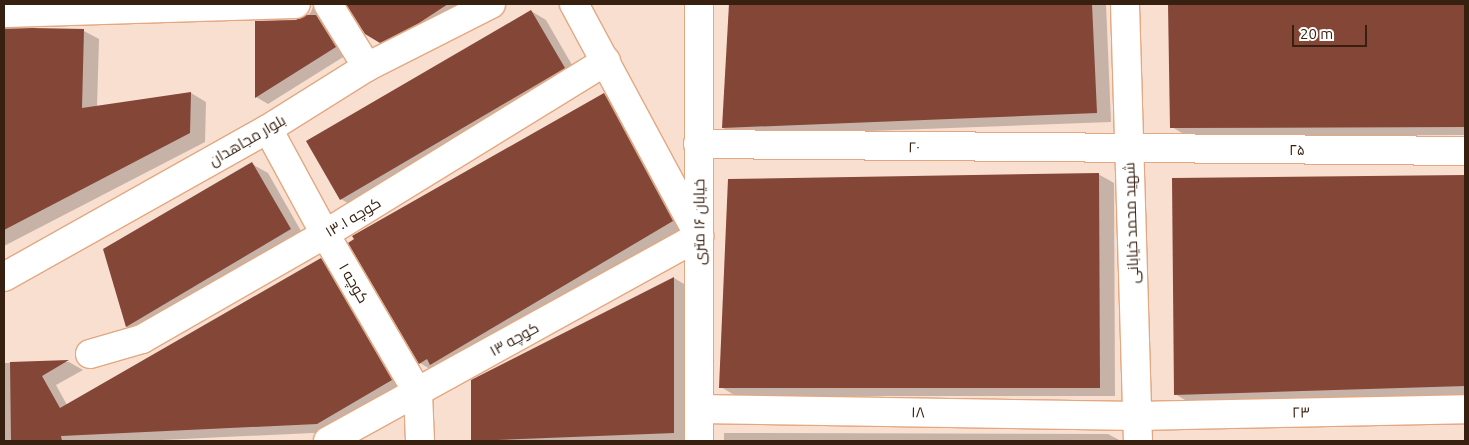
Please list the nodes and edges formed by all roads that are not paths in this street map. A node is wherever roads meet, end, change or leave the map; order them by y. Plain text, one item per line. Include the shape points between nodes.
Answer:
1 (296, 4) edge
2 (328, 4) edge
3 (491, 4) edge
4 (574, 4) edge
5 (699, 4) edge
6 (1125, 4) edge
7 (96, 7) edge
8 (4, 13) edge
9 (606, 61) junction
10 (367, 67) junction
11 (268, 129) junction
12 (698, 144) junction
13 (1129, 149) junction
14 (1465, 151) edge
15 (325, 234) junction
16 (699, 236) junction
17 (4, 277) edge
18 (90, 354) dead end
19 (418, 393) junction
20 (699, 409) junction
21 (1465, 409) edge
22 (1138, 428) edge
23 (328, 441) edge
24 (420, 441) edge
25 (699, 441) edge

1 - 7 street
2 - 10 street
3 - 10 street, بلوار مجاهدان
4 - 9 street
5 - 12 street, خیابان ۱۶ متری
6 - 13 street, شهید محمد خیابانی
7 - 8 street
9 - 15 street, کوچه ۱۳.۱
9 - 16 street
10 - 11 street, بلوار مجاهدان
11 - 15 street, کوچه ۱
11 - 17 street, بلوار مجاهدان
12 - 13 street, ۲۰
12 - 16 street, خیابان ۱۶ متری
13 - 14 street, ۲۵
13 - 22 street, شهید محمد خیابانی
15 - 18 street, کوچه ۱۳.۱ via 142,339
15 - 19 street, کوچه ۱
16 - 19 street, کوچه ۱۳
16 - 20 street, خیابان ۱۶ متری
19 - 23 street, کوچه ۱۳
19 - 24 street, کوچه ۱
20 - 22 street, ۱۸
20 - 25 street, خیابان ۱۶ متری
21 - 22 street, ۲۳

